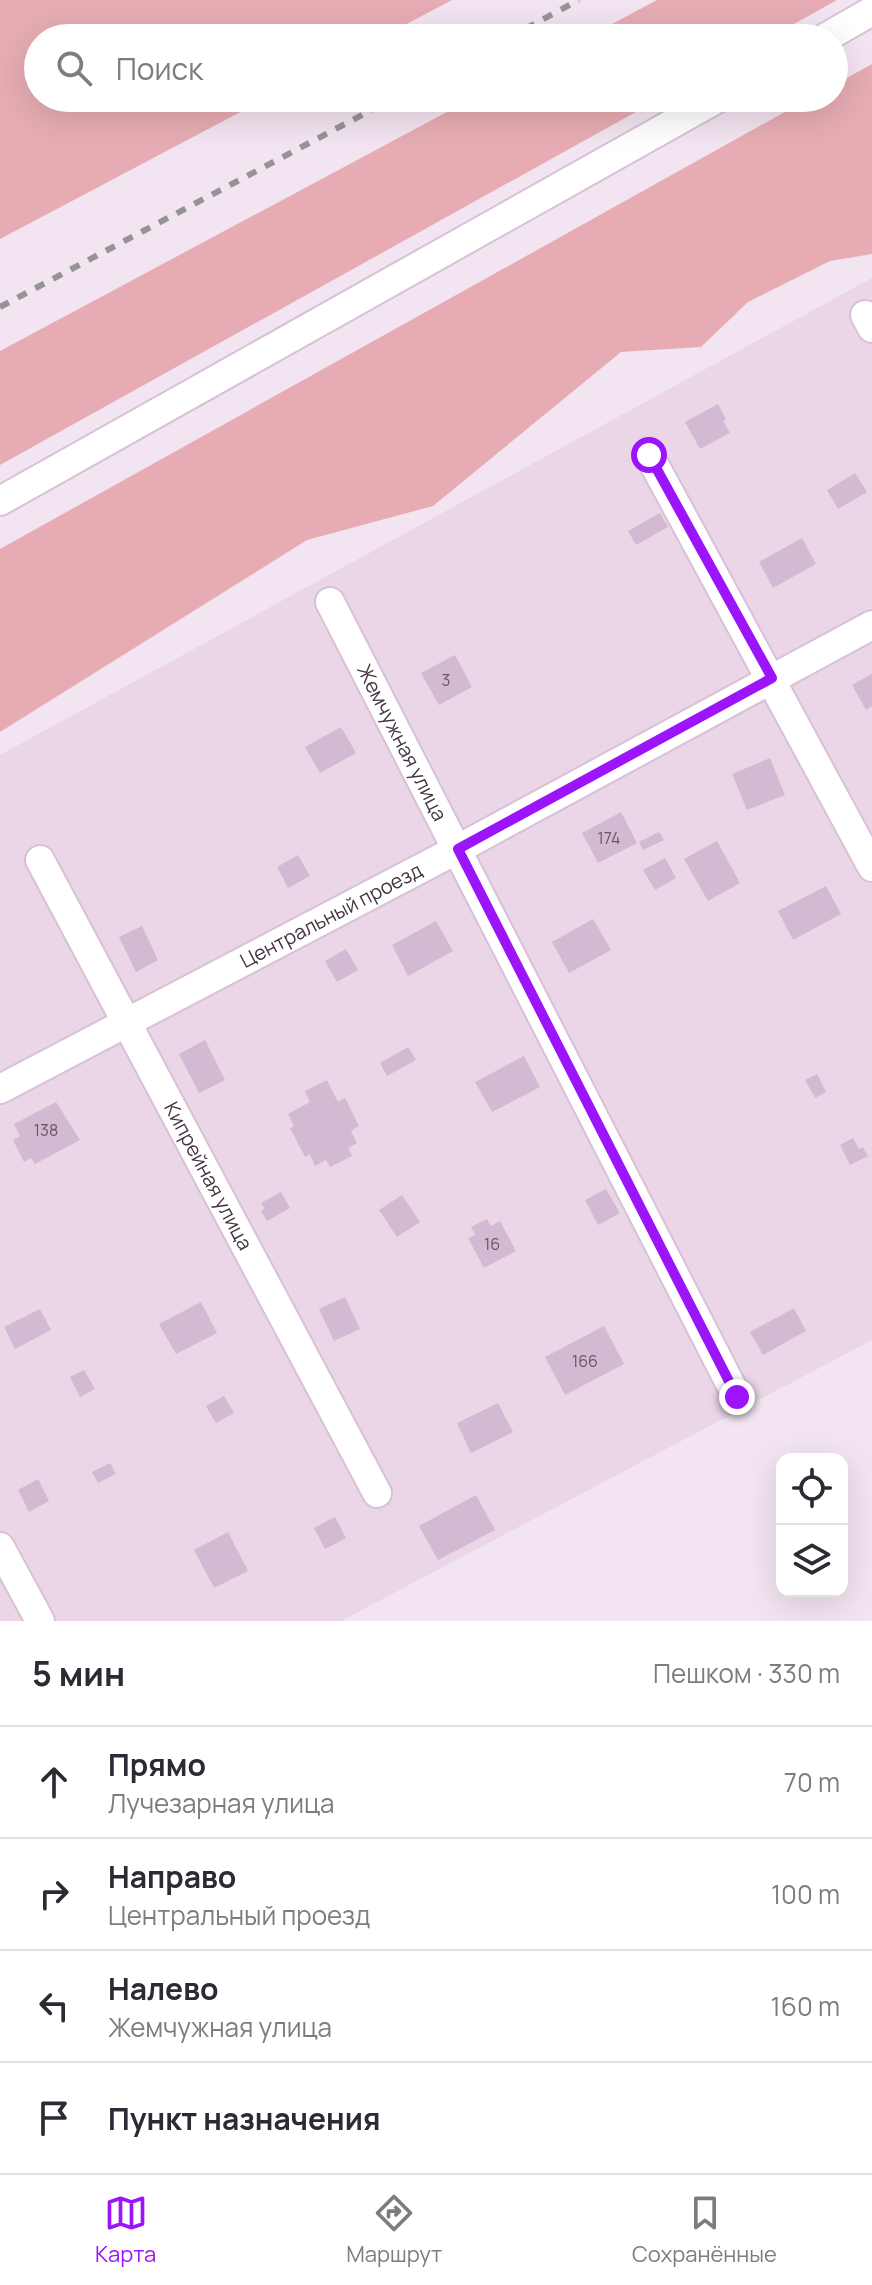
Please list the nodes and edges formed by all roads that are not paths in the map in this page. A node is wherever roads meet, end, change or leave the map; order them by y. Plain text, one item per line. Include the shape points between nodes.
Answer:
1 (872, 11) edge
2 (848, 25) edge
3 (693, 112) edge
4 (649, 455) dead end
5 (0, 501) edge
6 (330, 602) dead end
7 (872, 625) edge
8 (772, 678) junction
9 (458, 849) junction
10 (40, 860) dead end
11 (872, 867) edge
12 (125, 1022) junction
13 (0, 1089) edge
14 (737, 1397) dead end
15 (377, 1493) dead end
16 (0, 1547) edge
17 (40, 1621) edge

1 - 2 street
3 - 5 street
4 - 8 street
6 - 9 street, Жемчужная улица
7 - 8 street, Центральный проезд
8 - 9 street, Центральный проезд
8 - 11 street
9 - 12 street, Центральный проезд
9 - 14 street, Жемчужная улица
10 - 12 street, Кипрейная улица
12 - 13 street, Центральный проезд
12 - 15 street, Кипрейная улица
16 - 17 street

